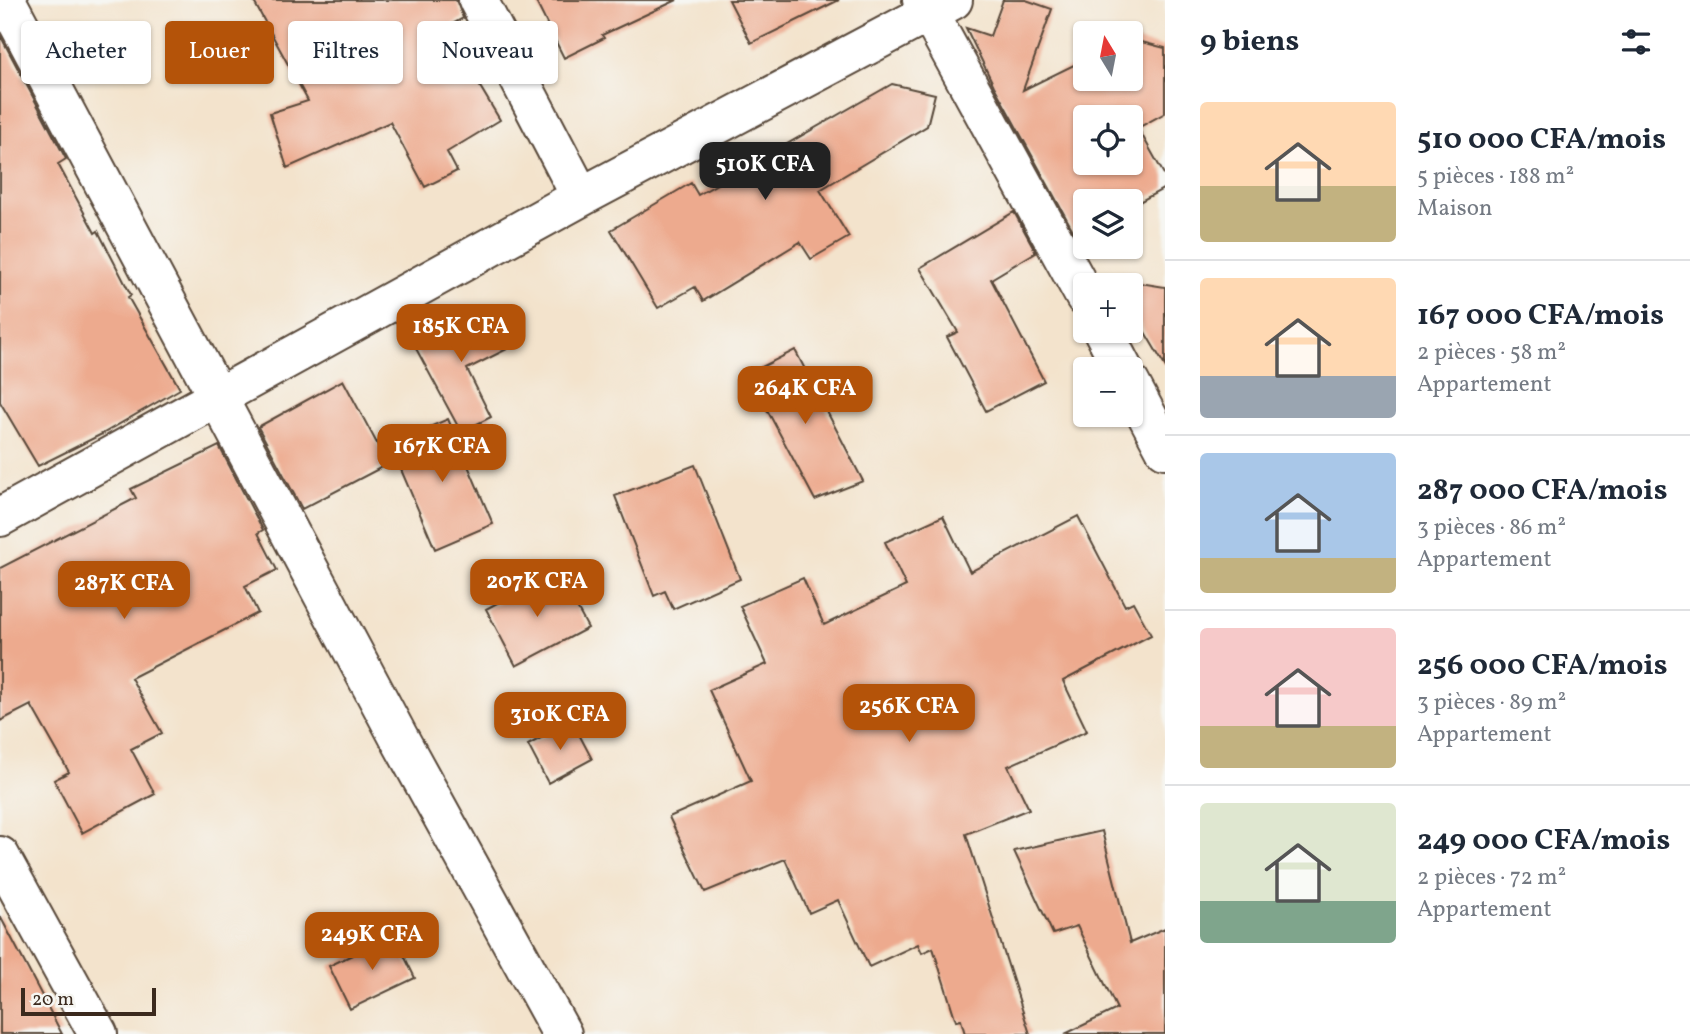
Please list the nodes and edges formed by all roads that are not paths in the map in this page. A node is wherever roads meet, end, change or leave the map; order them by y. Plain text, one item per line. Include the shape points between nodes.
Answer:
1 (6, 0) edge
2 (478, 0) edge
3 (935, 4) edge
4 (581, 197) junction
5 (1073, 274) edge
6 (219, 398) junction
7 (1143, 408) edge
8 (1165, 449) edge
9 (0, 517) edge
10 (0, 856) edge
11 (98, 1034) edge
12 (562, 1034) edge

1 - 6 street
2 - 4 street
3 - 4 street
3 - 5 street
4 - 6 street
6 - 9 street
6 - 12 street
7 - 8 street
10 - 11 street

